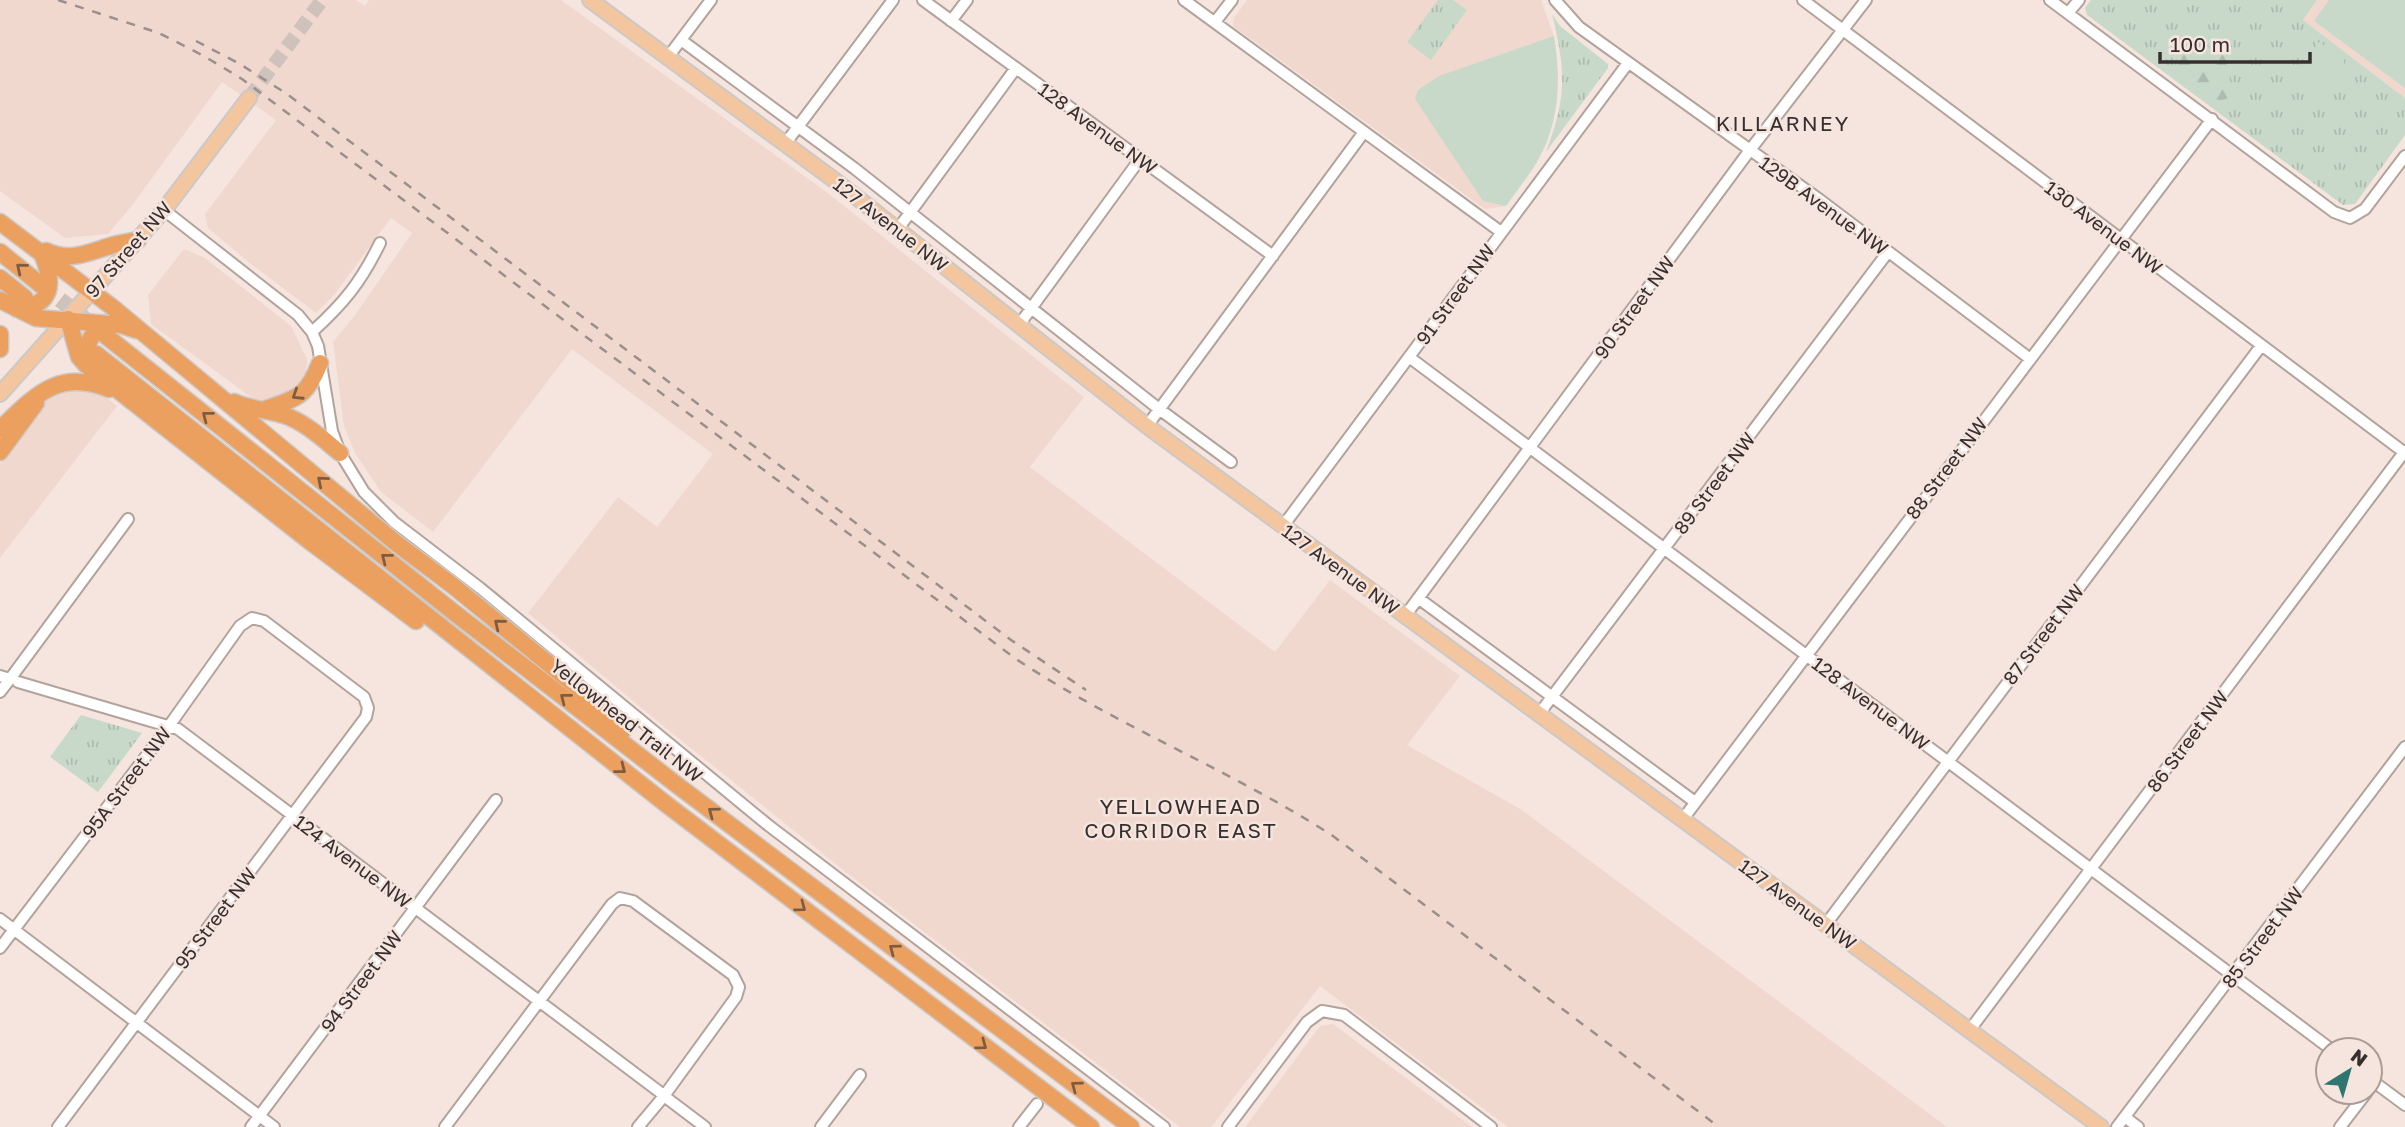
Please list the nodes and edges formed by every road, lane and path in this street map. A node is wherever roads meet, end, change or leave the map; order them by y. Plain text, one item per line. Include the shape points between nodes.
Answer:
1 (590, 0) edge
2 (711, 0) edge
3 (893, 0) edge
4 (923, 0) edge
5 (967, 0) edge
6 (1184, 0) edge
7 (1232, 0) edge
8 (1555, 0) edge
9 (1803, 0) edge
10 (1867, 0) edge
11 (2050, 0) edge
12 (2079, 0) edge
13 (2068, 13) junction
14 (951, 21) junction
15 (1215, 22) junction
16 (1843, 31) junction
17 (681, 40) junction
18 (668, 57) junction
19 (1628, 62) junction
20 (1016, 68) junction
21 (248, 98) tunnel mouth
22 (2211, 119) junction
23 (798, 127) junction
24 (1364, 132) junction
25 (785, 144) junction
26 (1749, 150) junction
27 (2405, 156) edge
28 (1140, 159) junction
29 (163, 209) junction
30 (910, 212) junction
31 (0, 222) edge
32 (898, 229) junction
33 (1501, 232) junction
34 (23, 239) junction
35 (2119, 239) junction
36 (138, 240) junction
37 (380, 243) dead end
38 (0, 252) edge
39 (42, 252) junction
40 (1888, 252) junction
41 (1273, 256) junction
42 (0, 278) edge
43 (41, 285) tunnel mouth
44 (92, 291) junction
45 (0, 300) edge
46 (21, 304) junction
47 (1031, 308) junction
48 (68, 319) junction
49 (1019, 325) junction
50 (107, 330) junction
51 (143, 332) junction
52 (312, 332) junction
53 (0, 334) edge
54 (2261, 346) junction
55 (0, 349) edge
56 (96, 354) dead end
57 (1409, 357) junction
58 (2029, 358) junction
59 (320, 363) junction
60 (97, 373) junction
61 (42, 392) junction
62 (217, 393) junction
63 (0, 394) edge
64 (126, 395) junction
65 (1159, 409) junction
66 (260, 411) junction
67 (1147, 426) junction
68 (0, 429) edge
69 (1530, 447) junction
70 (0, 452) edge
71 (2405, 452) edge
72 (340, 453) junction
73 (1231, 462) dead end
74 (128, 519) dead end
75 (1283, 526) junction
76 (1665, 549) junction
77 (1418, 598) junction
78 (1405, 616) junction
79 (1806, 655) junction
80 (7, 683) edge
81 (528, 696) junction
82 (1552, 697) junction
83 (368, 708) joint
84 (1539, 714) junction
85 (169, 726) junction
86 (2405, 747) edge
87 (1948, 761) junction
88 (677, 785) junction
89 (496, 800) dead end
90 (1695, 802) junction
91 (292, 814) junction
92 (1683, 819) junction
93 (2091, 868) junction
94 (416, 908) junction
95 (0, 919) edge
96 (1826, 924) junction
97 (14, 930) junction
98 (0, 948) edge
99 (2233, 975) junction
100 (539, 1001) junction
101 (136, 1023) junction
102 (1969, 1031) junction
103 (2314, 1036) edge
104 (860, 1075) dead end
105 (2384, 1091) edge
106 (663, 1095) junction
107 (1037, 1104) dead end
108 (2405, 1105) edge
109 (2356, 1106) edge
110 (259, 1116) junction
111 (2124, 1117) junction
112 (58, 1127) edge
113 (251, 1127) edge
114 (274, 1127) edge
115 (444, 1127) edge
116 (638, 1127) edge
117 (705, 1127) edge
118 (821, 1127) edge
119 (1019, 1127) edge
120 (1091, 1127) edge
121 (1131, 1127) edge
122 (1164, 1127) edge
123 (1228, 1127) edge
124 (1492, 1127) edge
125 (2101, 1127) edge
126 (2117, 1127) edge
127 (2138, 1127) edge
128 (2340, 1127) edge

1 - 18 main road, 127 Avenue NW
2 - 17 street
3 - 23 street
4 - 14 street, 128 Avenue NW
5 - 14 street
6 - 15 street
7 - 15 street
8 - 19 street, 129B Avenue NW via 1579,27
9 - 16 street, 130 Avenue NW
10 - 16 street, 90 Street NW
11 - 13 street
12 - 13 street
13 - 22 street
14 - 20 street, 128 Avenue NW
15 - 24 street
16 - 26 street, 90 Street NW
16 - 35 street, 130 Avenue NW
17 - 18 street
17 - 23 street, 127 Avenue NW
18 - 25 main road, 127 Avenue NW
19 - 26 street, 129B Avenue NW
19 - 33 street, 91 Street NW
20 - 28 street, 128 Avenue NW
20 - 30 street
21 - 29 main road, 97 Street NW
22 - 27 street via 2334,212 2350,218 2365,209
22 - 35 street, 88 Street NW
23 - 25 street
23 - 30 street, 127 Avenue NW
24 - 33 street
24 - 41 street
25 - 32 main road, 127 Avenue NW
26 - 40 street, 129B Avenue NW
26 - 69 street, 90 Street NW
28 - 41 street, 128 Avenue NW
28 - 47 street
29 - 36 main road, 97 Street NW
29 - 52 street via 298,315
30 - 32 street
30 - 47 street, 127 Avenue NW
31 - 34 highway
32 - 49 main road, 127 Avenue NW
33 - 57 street, 91 Street NW
34 - 36 highway via 48,253 76,258
34 - 39 highway
35 - 54 street, 130 Avenue NW
35 - 58 street, 88 Street NW
36 - 44 main road, 97 Street NW
37 - 52 street via 359,283
43 -> 38 highway
39 - 44 highway
39 - 46 highway via 49,288 33,307
40 - 58 street, 129B Avenue NW
40 - 76 street, 89 Street NW
41 - 65 street
42 - 46 highway
44 - 48 main road, 97 Street NW
44 - 51 highway
45 - 46 highway
46 - 48 highway via 36,318
47 - 49 street
47 - 65 street, 127 Avenue NW
48 - 50 highway
48 - 60 highway via 79,357
48 - 63 main road, 97 Street NW
49 - 67 main road, 127 Avenue NW
50 - 51 highway via 121,325
50 - 60 highway via 95,332 88,343 89,360
88 -> 50 highway, Yellowhead Trail NW via 456,614
51 - 62 highway
52 - 59 street, Yellowhead Trail NW
53 - 55 highway
54 - 71 street, 130 Avenue NW
54 - 87 street, 87 Street NW
56 - 81 highway
57 - 69 street, 128 Avenue NW
57 - 75 street, 91 Street NW
58 - 79 street, 88 Street NW
59 -> 66 highway via 311,386
59 - 72 street, Yellowhead Trail NW
60 - 64 highway
61 - 64 highway via 76,380
61 - 68 highway
61 - 70 highway
62 - 66 highway
88 -> 62 highway via 577,687
64 - 81 highway via 340,565 449,646
65 - 67 street
65 - 73 street, 127 Avenue NW
66 - 72 highway via 290,417
67 - 75 main road, 127 Avenue NW
69 - 76 street, 128 Avenue NW
69 - 77 street, 90 Street NW
71 - 93 street, 86 Street NW
72 - 122 street, Yellowhead Trail NW via 365,492 394,522 738,802
74 - 80 street
75 - 78 main road, 127 Avenue NW
76 - 79 street, 128 Avenue NW
76 - 82 street, 89 Street NW
77 - 78 street, 90 Street NW
77 - 82 street, 127 Avenue NW
78 - 84 main road, 127 Avenue NW
79 - 87 street, 128 Avenue NW
79 - 90 street, 88 Street NW
80 - 85 street, 124 Avenue NW
81 -> 120 highway
82 - 84 street, 89 Street NW
82 - 90 street, 127 Avenue NW
83 - 85 street, 95A Street NW via 364,697 264,621 252,618 240,626
83 - 91 street, 95 Street NW via 366,717
84 - 92 main road, 127 Avenue NW
85 - 91 street, 124 Avenue NW
85 - 97 street, 95A Street NW
86 - 99 street, 85 Street NW
87 - 93 street, 128 Avenue NW
87 - 96 street, 87 Street NW
121 -> 88 highway, Yellowhead Trail NW
89 - 94 street, 94 Street NW
90 - 92 street, 88 Street NW
91 - 94 street, 124 Avenue NW
91 - 101 street, 95 Street NW
92 - 96 main road, 127 Avenue NW
93 - 99 street, 128 Avenue NW
93 - 102 street, 86 Street NW
94 - 100 street, 124 Avenue NW
94 - 110 street, 94 Street NW
95 - 97 street
96 - 102 main road, 127 Avenue NW
97 - 98 street, 95A Street NW
97 - 101 street
99 - 103 street, 128 Avenue NW
99 - 111 street, 85 Street NW
100 - 106 street, 124 Avenue NW
100 - 106 street via 620,898 633,901 733,975 736,997
100 - 115 street
101 - 110 street
101 - 112 street, 95 Street NW
102 - 125 main road, 127 Avenue NW
104 - 118 street
105 - 108 street
106 - 116 street
106 - 117 street, 124 Avenue NW
107 - 119 street
109 - 128 street
110 - 113 street, 94 Street NW
110 - 114 street
111 - 126 street, 85 Street NW
111 - 127 street
123 - 124 street via 1307,1022 1322,1011 1345,1015

